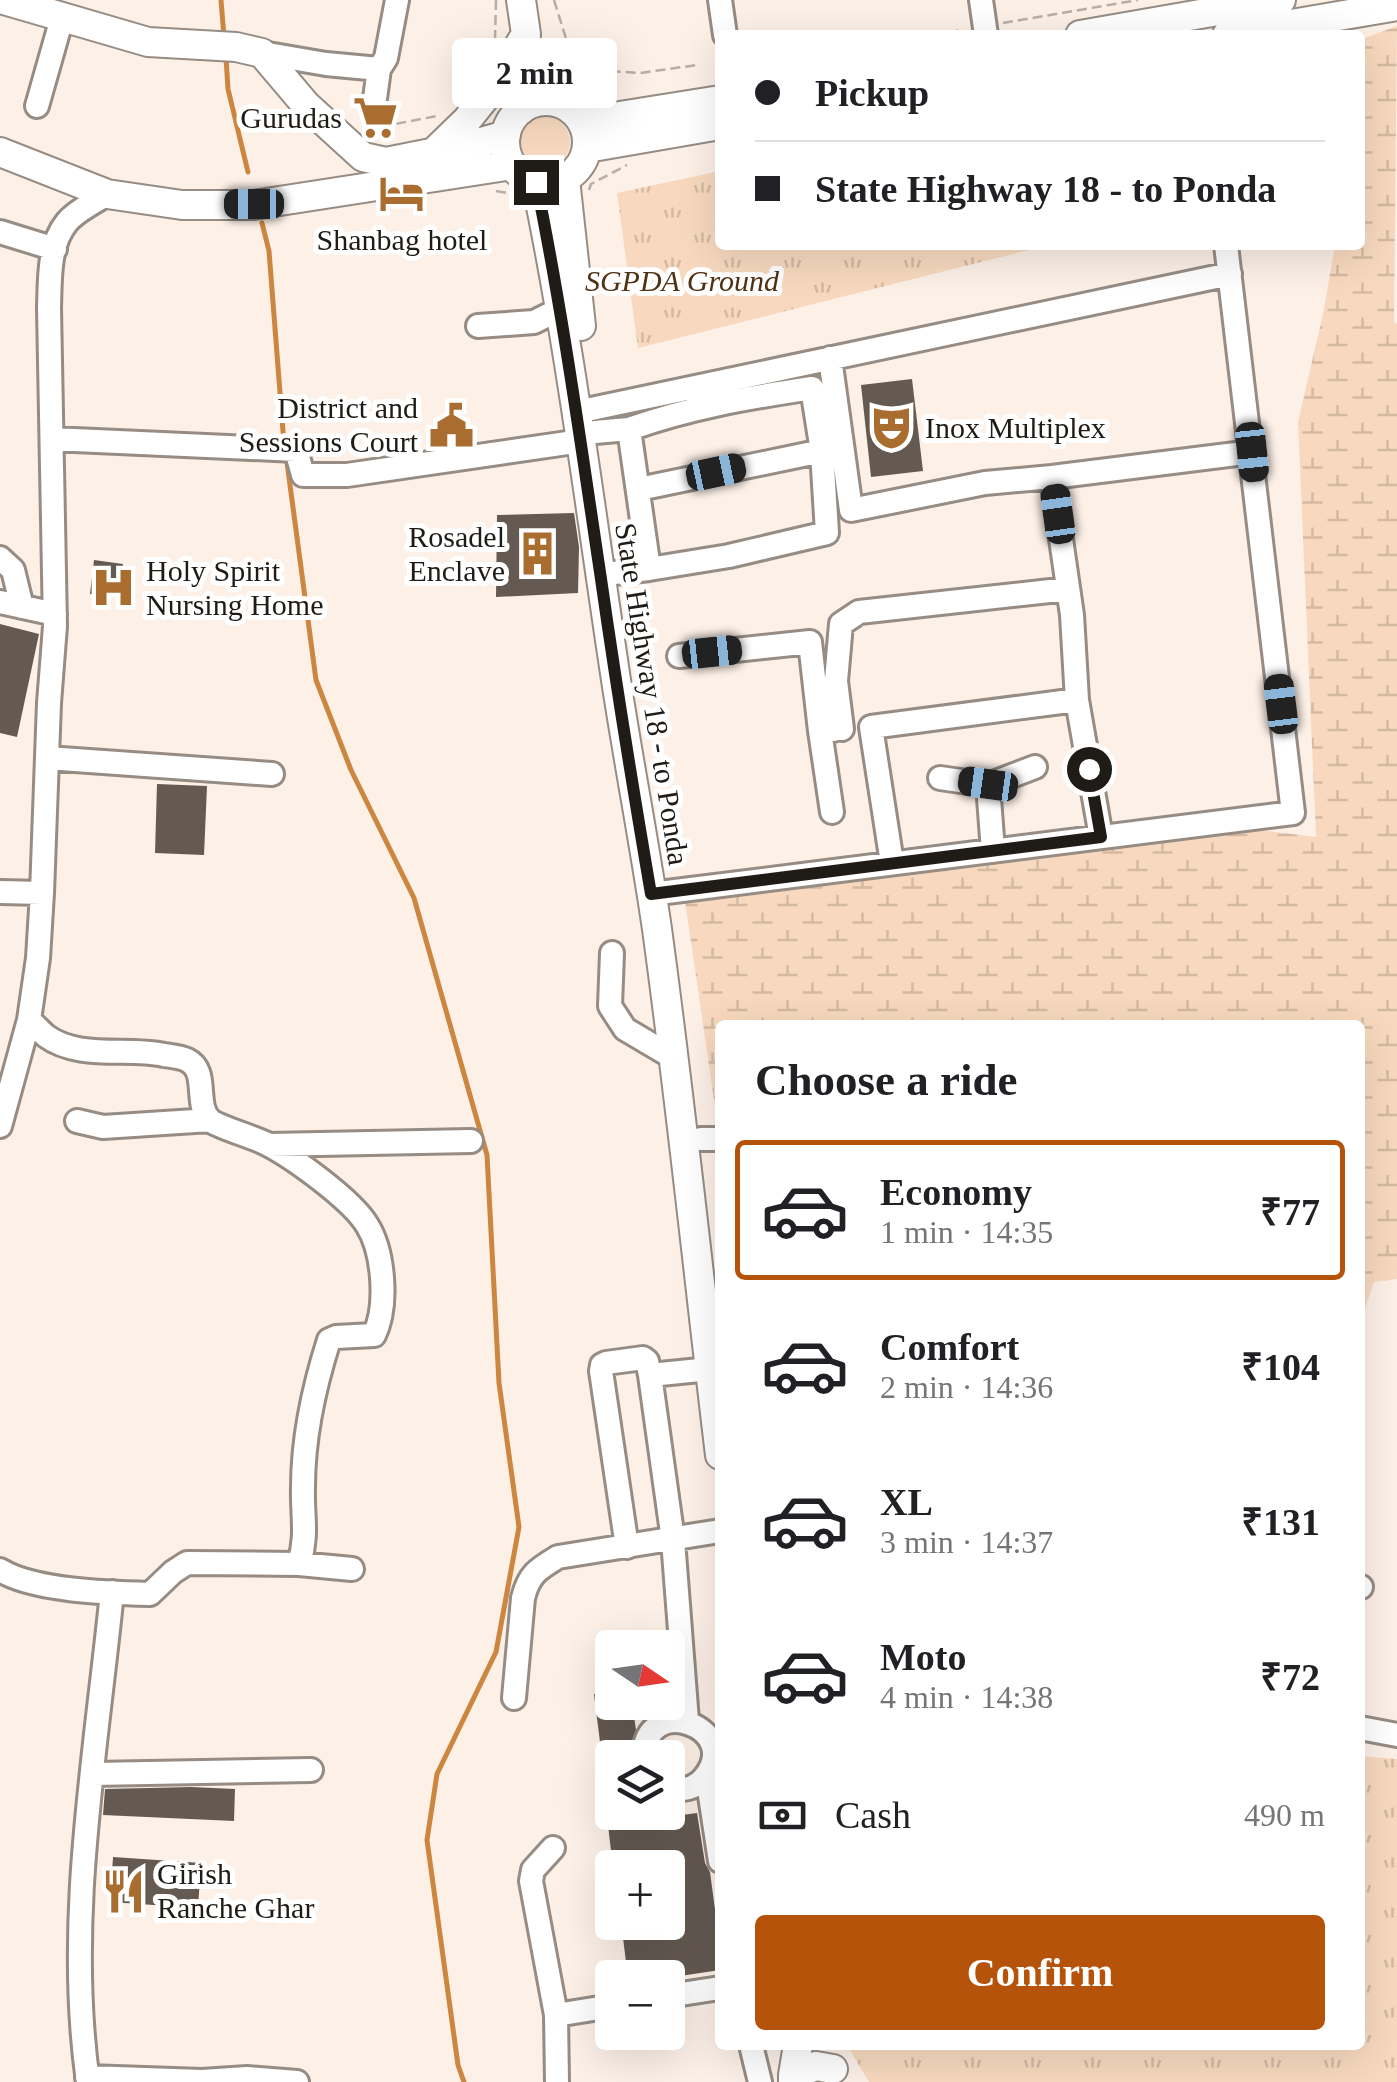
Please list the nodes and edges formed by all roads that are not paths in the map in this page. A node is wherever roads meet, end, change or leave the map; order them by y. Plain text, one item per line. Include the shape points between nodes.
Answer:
1 (4, 0) edge
2 (397, 0) edge
3 (521, 0) edge
4 (720, 0) edge
5 (981, 0) edge
6 (1281, 0) edge
7 (1251, 2) edge
8 (1397, 6) edge
9 (57, 11) edge
10 (986, 29) edge
11 (723, 30) edge
12 (1106, 30) edge
13 (1256, 30) edge
14 (526, 34) junction
15 (237, 49) junction
16 (378, 69) junction
17 (715, 101) edge
18 (558, 103) junction
19 (37, 106) dead end
20 (521, 110) junction
21 (715, 125) edge
22 (364, 126) junction
23 (506, 135) junction
24 (584, 135) junction
25 (0, 152) edge
26 (432, 154) junction
27 (512, 165) junction
28 (536, 182) junction
29 (577, 185) junction
30 (340, 191) junction
31 (107, 194) junction
32 (0, 232) edge
33 (55, 249) junction
34 (1227, 250) edge
35 (1230, 274) junction
36 (560, 309) junction
37 (478, 326) dead end
38 (830, 358) junction
39 (586, 423) junction
40 (629, 429) junction
41 (52, 439) junction
42 (822, 451) junction
43 (1252, 452) junction
44 (1052, 477) junction
45 (638, 490) junction
46 (0, 558) edge
47 (649, 569) junction
48 (614, 573) junction
49 (1068, 589) junction
50 (11, 605) edge
51 (55, 614) junction
52 (678, 656) dead end
53 (1077, 700) junction
54 (872, 726) junction
55 (831, 730) junction
56 (47, 758) junction
57 (1035, 767) dead end
58 (272, 774) dead end
59 (940, 778) dead end
60 (988, 784) junction
61 (832, 812) dead end
62 (1101, 837) junction
63 (993, 850) junction
64 (892, 863) junction
65 (0, 892) edge
66 (42, 893) junction
67 (659, 893) junction
68 (612, 953) dead end
69 (30, 1020) junction
70 (674, 1058) junction
71 (210, 1120) junction
72 (77, 1121) dead end
73 (0, 1126) edge
74 (710, 1139) edge
75 (471, 1141) dead end
76 (269, 1145) junction
77 (715, 1216) edge
78 (710, 1369) junction
79 (650, 1375) junction
80 (715, 1412) edge
81 (715, 1532) edge
82 (672, 1540) junction
83 (626, 1547) junction
84 (299, 1564) junction
85 (352, 1569) dead end
86 (0, 1570) edge
87 (112, 1592) junction
88 (514, 1698) dead end
89 (686, 1721) junction
90 (1365, 1729) edge
91 (1397, 1736) edge
92 (648, 1740) edge
93 (311, 1770) dead end
94 (93, 1774) junction
95 (713, 1774) edge
96 (685, 1789) edge
97 (553, 1848) dead end
98 (715, 1989) edge
99 (685, 1993) edge
100 (595, 2009) edge
101 (556, 2015) junction
102 (752, 2050) edge
103 (797, 2050) edge
104 (834, 2066) edge
105 (793, 2079) edge
106 (88, 2080) edge
107 (298, 2082) edge
108 (557, 2082) edge
109 (760, 2082) edge

1 - 9 main road
2 - 16 street
3 - 14 main road
4 - 11 street
5 - 10 street
6 - 7 main road
7 - 12 main road
8 - 13 main road
9 - 15 main road via 148,42
9 - 19 street
14 - 18 main road
14 - 20 main road
14 - 26 main road via 496,84
15 - 16 street
15 - 22 main road via 306,105
16 - 22 street
17 - 24 main road
18 - 20 main road
18 - 24 main road via 568,107
20 - 23 main road
21 - 24 main road
22 - 26 main road via 362,157 386,162
22 - 30 street
23 - 26 main road
23 - 27 main road
24 - 29 main road
25 - 31 main road
27 - 28 main road
27 - 30 main road
28 - 29 main road
28 - 36 main road, State Highway 18 - to Ponda
29 - 39 main road, State Highway 18 - to Ponda
30 - 31 main road via 254,204
31 - 33 street via 68,220
32 - 33 street
33 - 41 street via 49,308
34 - 35 street
35 - 38 street
35 - 43 street
36 - 37 street via 534,322
36 - 39 main road, State Highway 18 - to Ponda
38 - 39 street
38 - 44 street via 851,510
39 - 40 street
39 - 41 street via 347,474 304,475 284,450
39 - 48 main road, State Highway 18 - to Ponda
39 - 67 main road, State Highway 18 - to Ponda via 625,740
40 - 42 street via 729,400 812,388
40 - 45 street
41 - 51 street
42 - 45 street
42 - 47 street via 827,533
43 - 44 street
43 - 62 street via 1293,812
44 - 49 street
45 - 47 street
46 - 50 street via 13,570
47 - 48 street
48 - 67 main road, State Highway 18 - to Ponda
49 - 53 street
49 - 55 street via 860,612 841,624
50 - 51 street
51 - 56 street
52 - 55 street via 810,642
53 - 54 street
53 - 62 street
54 - 55 street
54 - 64 street
55 - 61 street
56 - 58 street
56 - 66 street
57 - 60 street
59 - 60 street
60 - 63 street
62 - 63 street
63 - 64 street
64 - 67 street
65 - 66 street
66 - 69 street
67 - 70 main road, State Highway 18 - to Ponda
67 - 74 main road, State Highway 18 - to Ponda
68 - 70 street via 610,1006 625,1029
69 - 71 street via 48,1038 73,1047 188,1060
69 - 73 street
70 - 78 main road, State Highway 18 - to Ponda
71 - 72 street via 103,1127
71 - 76 street
74 - 77 main road, State Highway 18 - to Ponda
75 - 76 street
76 - 84 street via 366,1224 377,1248 382,1290 374,1335 336,1337 324,1355 308,1435
78 - 79 street
78 - 80 main road, State Highway 18 - to Ponda
79 - 82 street
79 - 83 street via 643,1358 606,1363 601,1371
81 - 82 street
82 - 83 street
82 - 89 street
83 - 88 street via 558,1557 527,1582
84 - 85 street
84 - 87 street via 187,1563 150,1594
86 - 87 street via 25,1582
87 - 94 street
89 - 92 street via 664,1723
89 - 95 street via 706,1733
90 - 91 street
93 - 94 street
94 - 106 street via 79,1964
95 - 96 street
97 - 101 street via 530,1881
98 - 99 street
100 - 101 street
101 - 108 street
102 - 109 street
103 - 105 main road
104 - 105 main road via 816,2066
106 - 107 street

